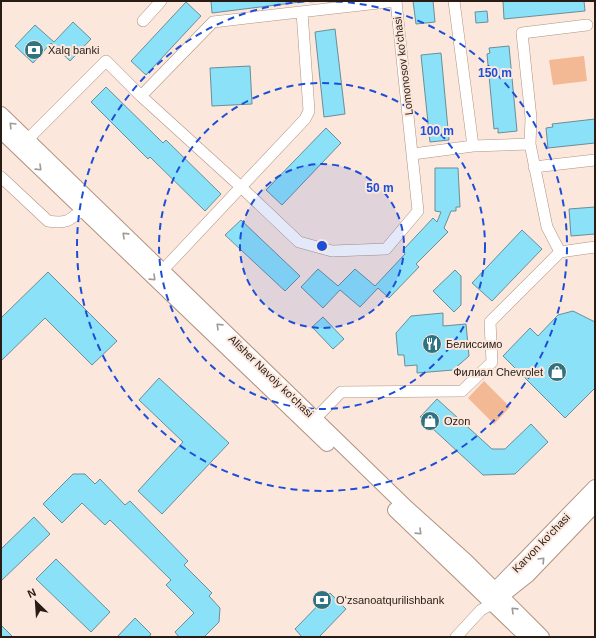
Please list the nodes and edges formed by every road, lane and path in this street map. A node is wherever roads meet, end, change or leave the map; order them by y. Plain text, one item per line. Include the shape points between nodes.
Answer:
1 (161, 1) edge
2 (396, 1) edge
3 (454, 1) edge
4 (302, 12) junction
5 (143, 21) dead end
6 (587, 25) dead end
7 (141, 96) junction
8 (1, 114) edge
9 (1, 131) edge
10 (22, 144) junction
11 (530, 144) junction
12 (473, 146) junction
13 (413, 154) junction
14 (595, 160) edge
15 (534, 166) junction
16 (2, 180) edge
17 (241, 187) junction
18 (82, 210) junction
19 (595, 247) edge
20 (560, 252) junction
21 (162, 271) junction
22 (315, 419) junction
23 (595, 487) edge
24 (594, 510) edge
25 (491, 600) junction
26 (456, 637) edge
27 (527, 637) edge
28 (542, 637) edge

1 - 5 street
2 - 4 street
2 - 13 street, Lomonosov ko'chasi
3 - 12 street
4 - 7 street via 213,22
4 - 17 street via 309,111 306,119
6 - 11 street via 522,33 531,118
7 - 10 street via 106,61
7 - 17 street
10 -> 8 main road, Alisher Navoiy ko'chasi
9 - 10 main road, Alisher Navoiy ko'chasi
10 -> 18 main road, Alisher Navoiy ko'chasi
21 -> 10 main road, Alisher Navoiy ko'chasi
11 - 12 street
11 - 15 street
12 - 13 street
13 - 17 street via 418,211 386,249 332,251 299,242
14 - 15 street
15 - 20 street via 547,226
16 - 18 street via 48,221 69,221
17 - 21 street
18 -> 25 main road, Alisher Navoiy ko'chasi
19 - 20 street
20 - 22 street via 490,322 492,362 462,391 341,392
22 -> 21 main road, Alisher Navoiy ko'chasi
22 - 25 main road, Alisher Navoiy ko'chasi
23 - 25 main road, Karvon ko'chasi
25 -> 24 main road via 528,575
25 - 26 street
25 - 27 main road, Alisher Navoiy ko'chasi
28 -> 25 main road, Alisher Navoiy ko'chasi

